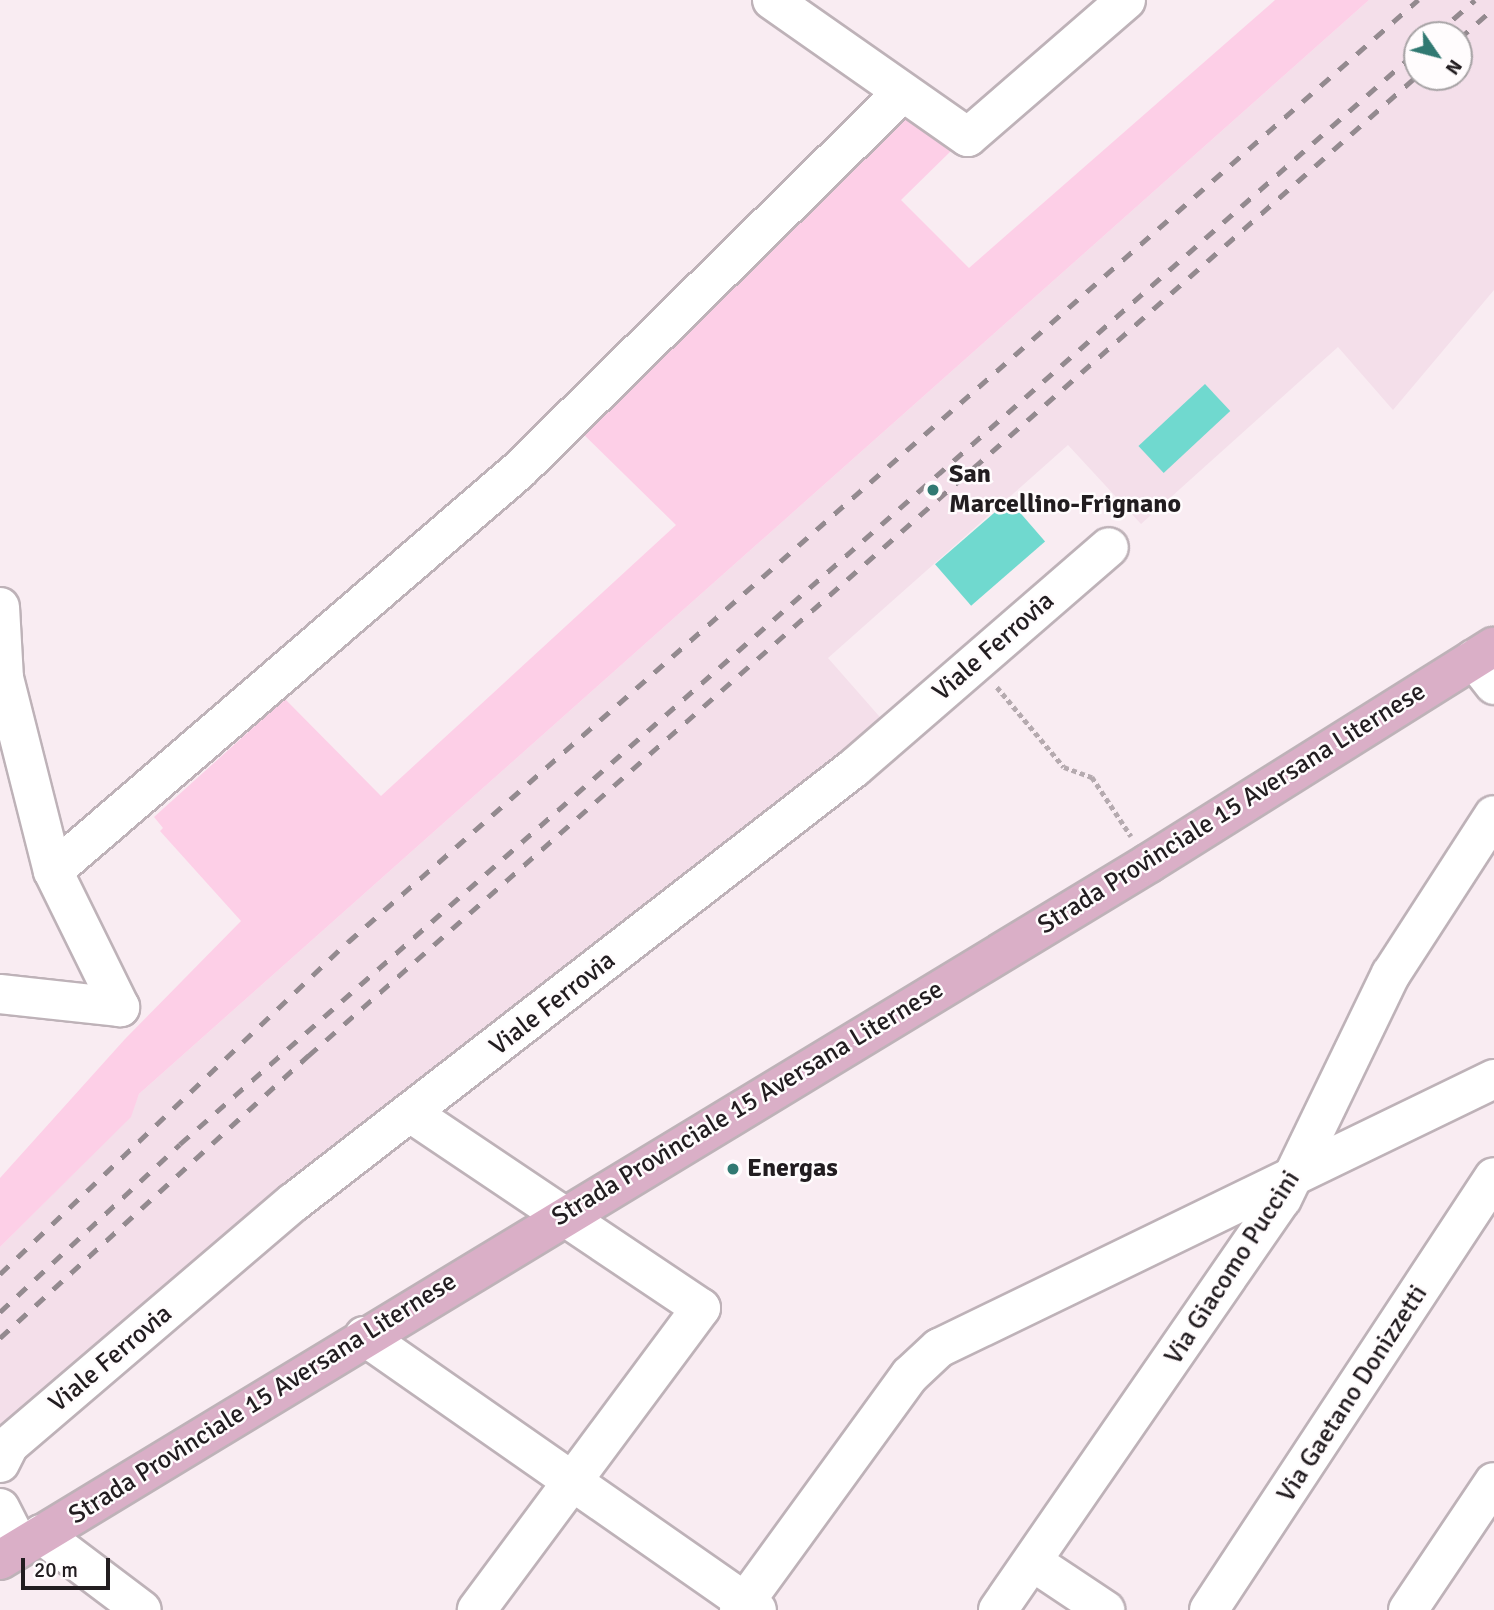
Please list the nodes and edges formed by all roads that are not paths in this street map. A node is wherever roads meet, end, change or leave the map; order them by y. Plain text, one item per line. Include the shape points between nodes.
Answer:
1 (772, 0) edge
2 (1126, 0) edge
3 (815, 12) edge
4 (902, 93) junction
5 (1109, 547) dead end
6 (0, 607) edge
7 (1487, 664) edge
8 (6, 721) edge
9 (1494, 815) edge
10 (53, 871) junction
11 (4, 1000) edge
12 (1494, 1079) edge
13 (412, 1114) junction
14 (1298, 1172) junction
15 (1494, 1177) edge
16 (566, 1214) junction
17 (1483, 1219) edge
18 (364, 1336) junction
19 (0, 1462) edge
20 (574, 1479) junction
21 (1494, 1482) edge
22 (0, 1508) edge
23 (21, 1547) edge
24 (1033, 1562) junction
25 (747, 1607) edge
26 (142, 1610) edge
27 (477, 1610) edge
28 (998, 1610) edge
29 (1105, 1610) edge
30 (1209, 1610) edge
31 (1408, 1610) edge

1 - 3 street
2 - 4 street via 968,138
3 - 4 street
4 - 10 street via 519,470
5 - 13 street, Viale Ferrovia via 854,768
6 - 8 street
7 - 16 main road, Strada Provinciale 15 Aversana Liternese
8 - 10 street
9 - 14 street, Via Giacomo Puccini via 1391,974
10 - 11 street via 120,1007
12 - 14 street
13 - 16 street
13 - 19 street, Viale Ferrovia via 263,1229 9,1445
14 - 24 street, Via Giacomo Puccini
14 - 25 street via 1203,1223 939,1348 910,1375 879,1415
15 - 17 street, Via Gaetano Donizzetti
16 - 18 main road, Strada Provinciale 15 Aversana Liternese
16 - 20 street via 701,1308
17 - 30 street, Via Gaetano Donizzetti
18 - 20 street
18 - 23 main road, Strada Provinciale 15 Aversana Liternese
20 - 25 street
20 - 27 street
21 - 31 street
22 - 23 street
23 - 26 street
24 - 28 street, Via Giacomo Puccini
24 - 29 street

